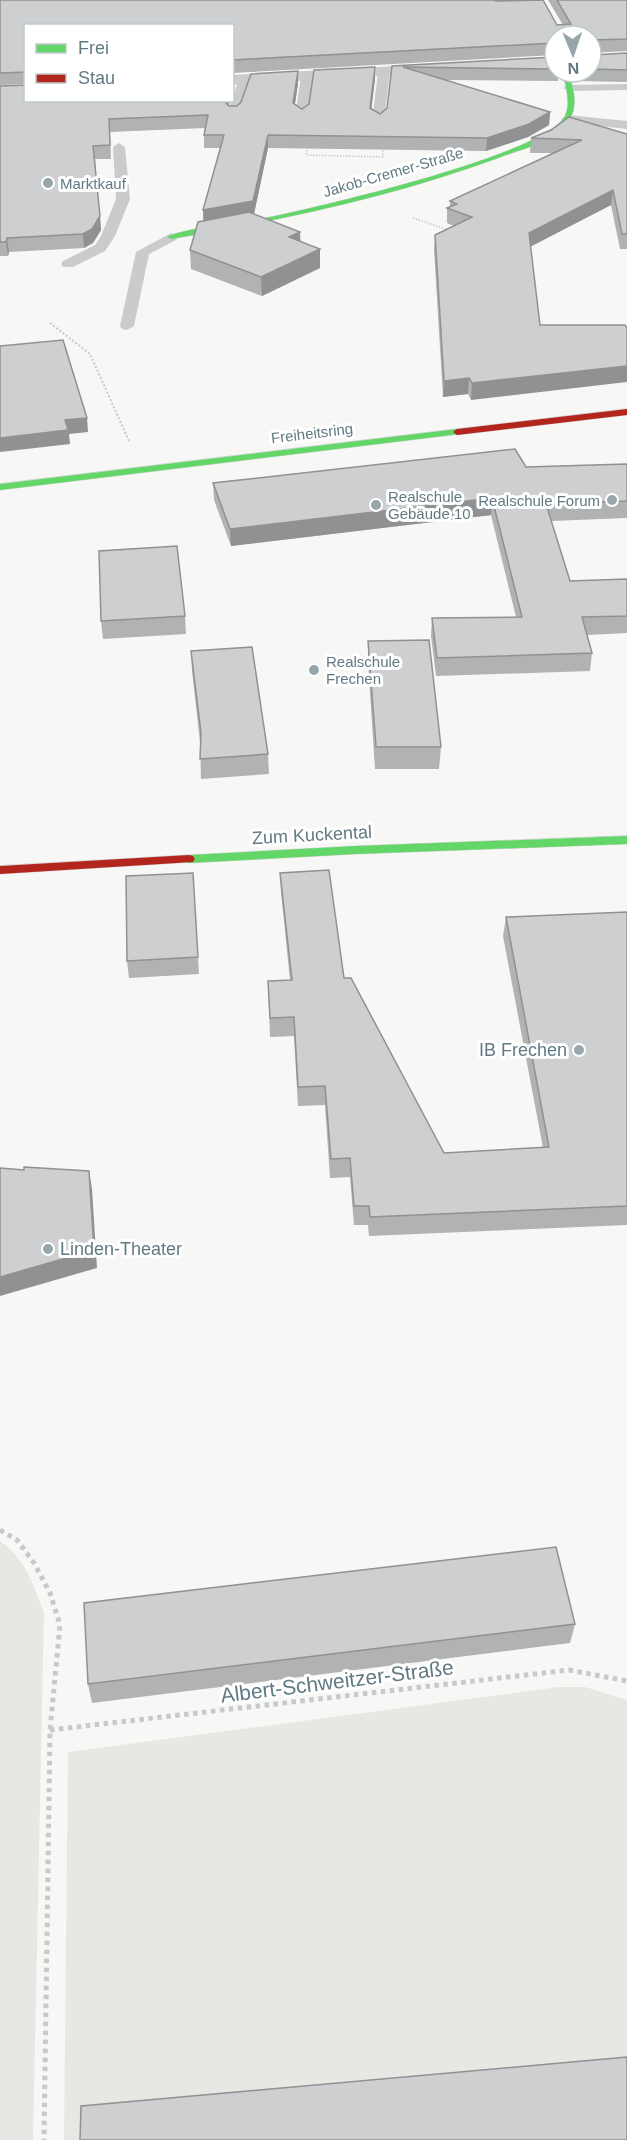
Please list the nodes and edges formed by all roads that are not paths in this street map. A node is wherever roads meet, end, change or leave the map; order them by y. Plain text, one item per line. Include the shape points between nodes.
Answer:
1 (453, 68) edge
2 (384, 72) junction
3 (307, 76) junction
4 (239, 80) edge
5 (568, 84) edge
6 (627, 87) edge
7 (569, 88) junction
8 (233, 114) edge
9 (301, 116) edge
10 (567, 119) junction
11 (378, 121) edge
12 (627, 125) edge
13 (119, 147) dead end
14 (171, 237) joint
15 (68, 264) dead end
16 (127, 326) dead end
17 (627, 412) edge
18 (0, 487) edge
19 (627, 840) edge
20 (0, 870) edge

1 - 2 street
2 - 3 street
2 - 11 lane
3 - 4 street
3 - 9 lane
4 - 8 lane
5 - 7 street
6 - 7 lane
7 - 10 street via 575,103
10 - 12 lane
10 - 14 street, Jakob-Cremer-Straße via 548,134 488,161 403,189 306,213
13 - 15 lane via 123,199 108,237 100,248
14 - 16 lane via 143,252
17 - 18 street, Freiheitsring
19 - 20 street, Zum Kuckental

